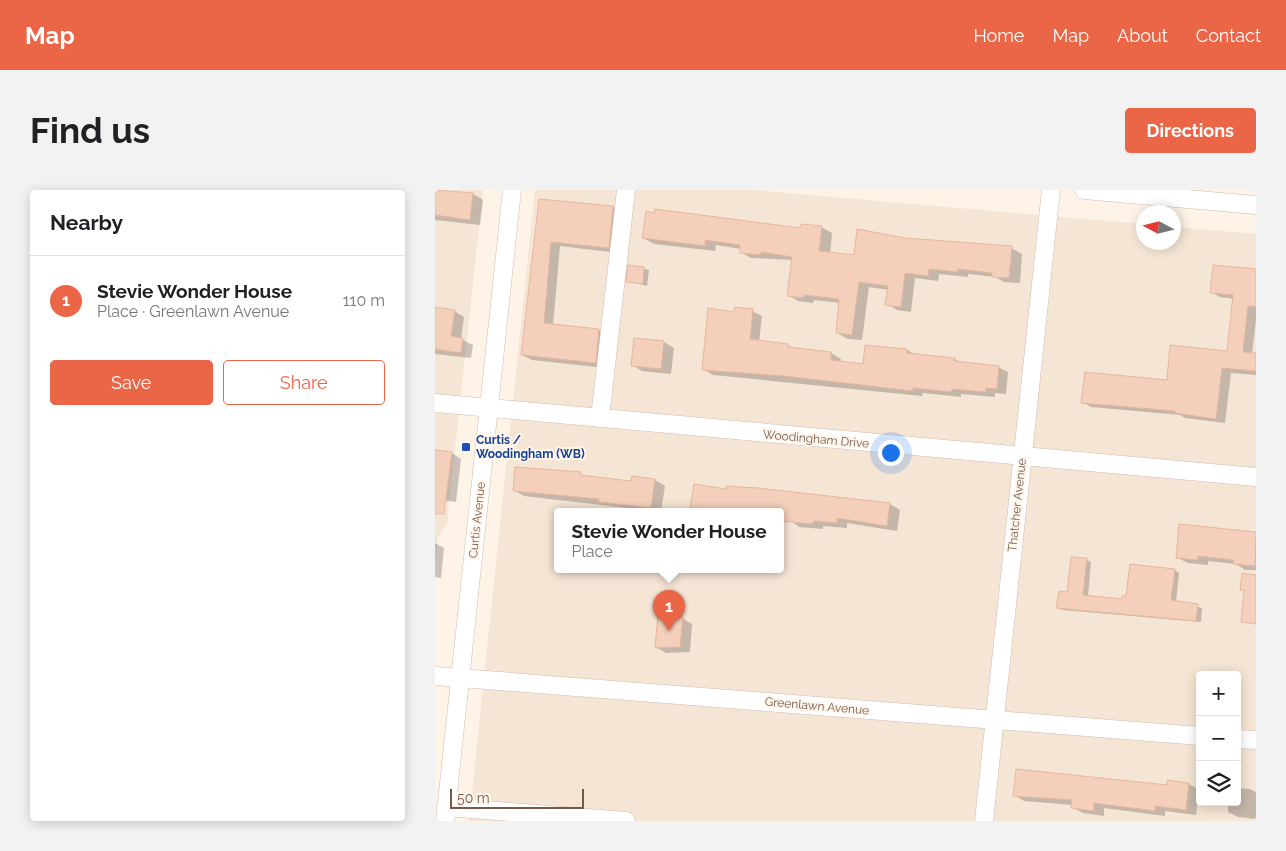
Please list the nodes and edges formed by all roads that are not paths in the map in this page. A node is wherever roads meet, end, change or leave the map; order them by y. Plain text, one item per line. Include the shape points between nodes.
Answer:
1 (512, 190) edge
2 (625, 190) edge
3 (1051, 190) edge
4 (1084, 190) edge
5 (1256, 205) edge
6 (435, 403) edge
7 (489, 408) junction
8 (600, 418) junction
9 (1022, 456) junction
10 (1256, 477) edge
11 (435, 676) edge
12 (460, 678) junction
13 (995, 720) junction
14 (1196, 736) edge
15 (1241, 739) edge
16 (1256, 740) edge
17 (445, 814) edge
18 (627, 821) edge
19 (984, 821) edge

1 - 7 street, Curtis Avenue
2 - 8 street
3 - 9 street, Thatcher Avenue
4 - 5 street
6 - 7 street, Woodingham Drive
7 - 8 street, Woodingham Drive
7 - 12 street, Curtis Avenue
8 - 9 street, Woodingham Drive
9 - 10 street, Woodingham Drive
9 - 13 street, Thatcher Avenue
11 - 12 street, Greenlawn Avenue
12 - 13 street, Greenlawn Avenue
12 - 17 street, Curtis Avenue
13 - 14 street, Greenlawn Avenue
13 - 19 street, Thatcher Avenue
15 - 16 street
17 - 18 street

